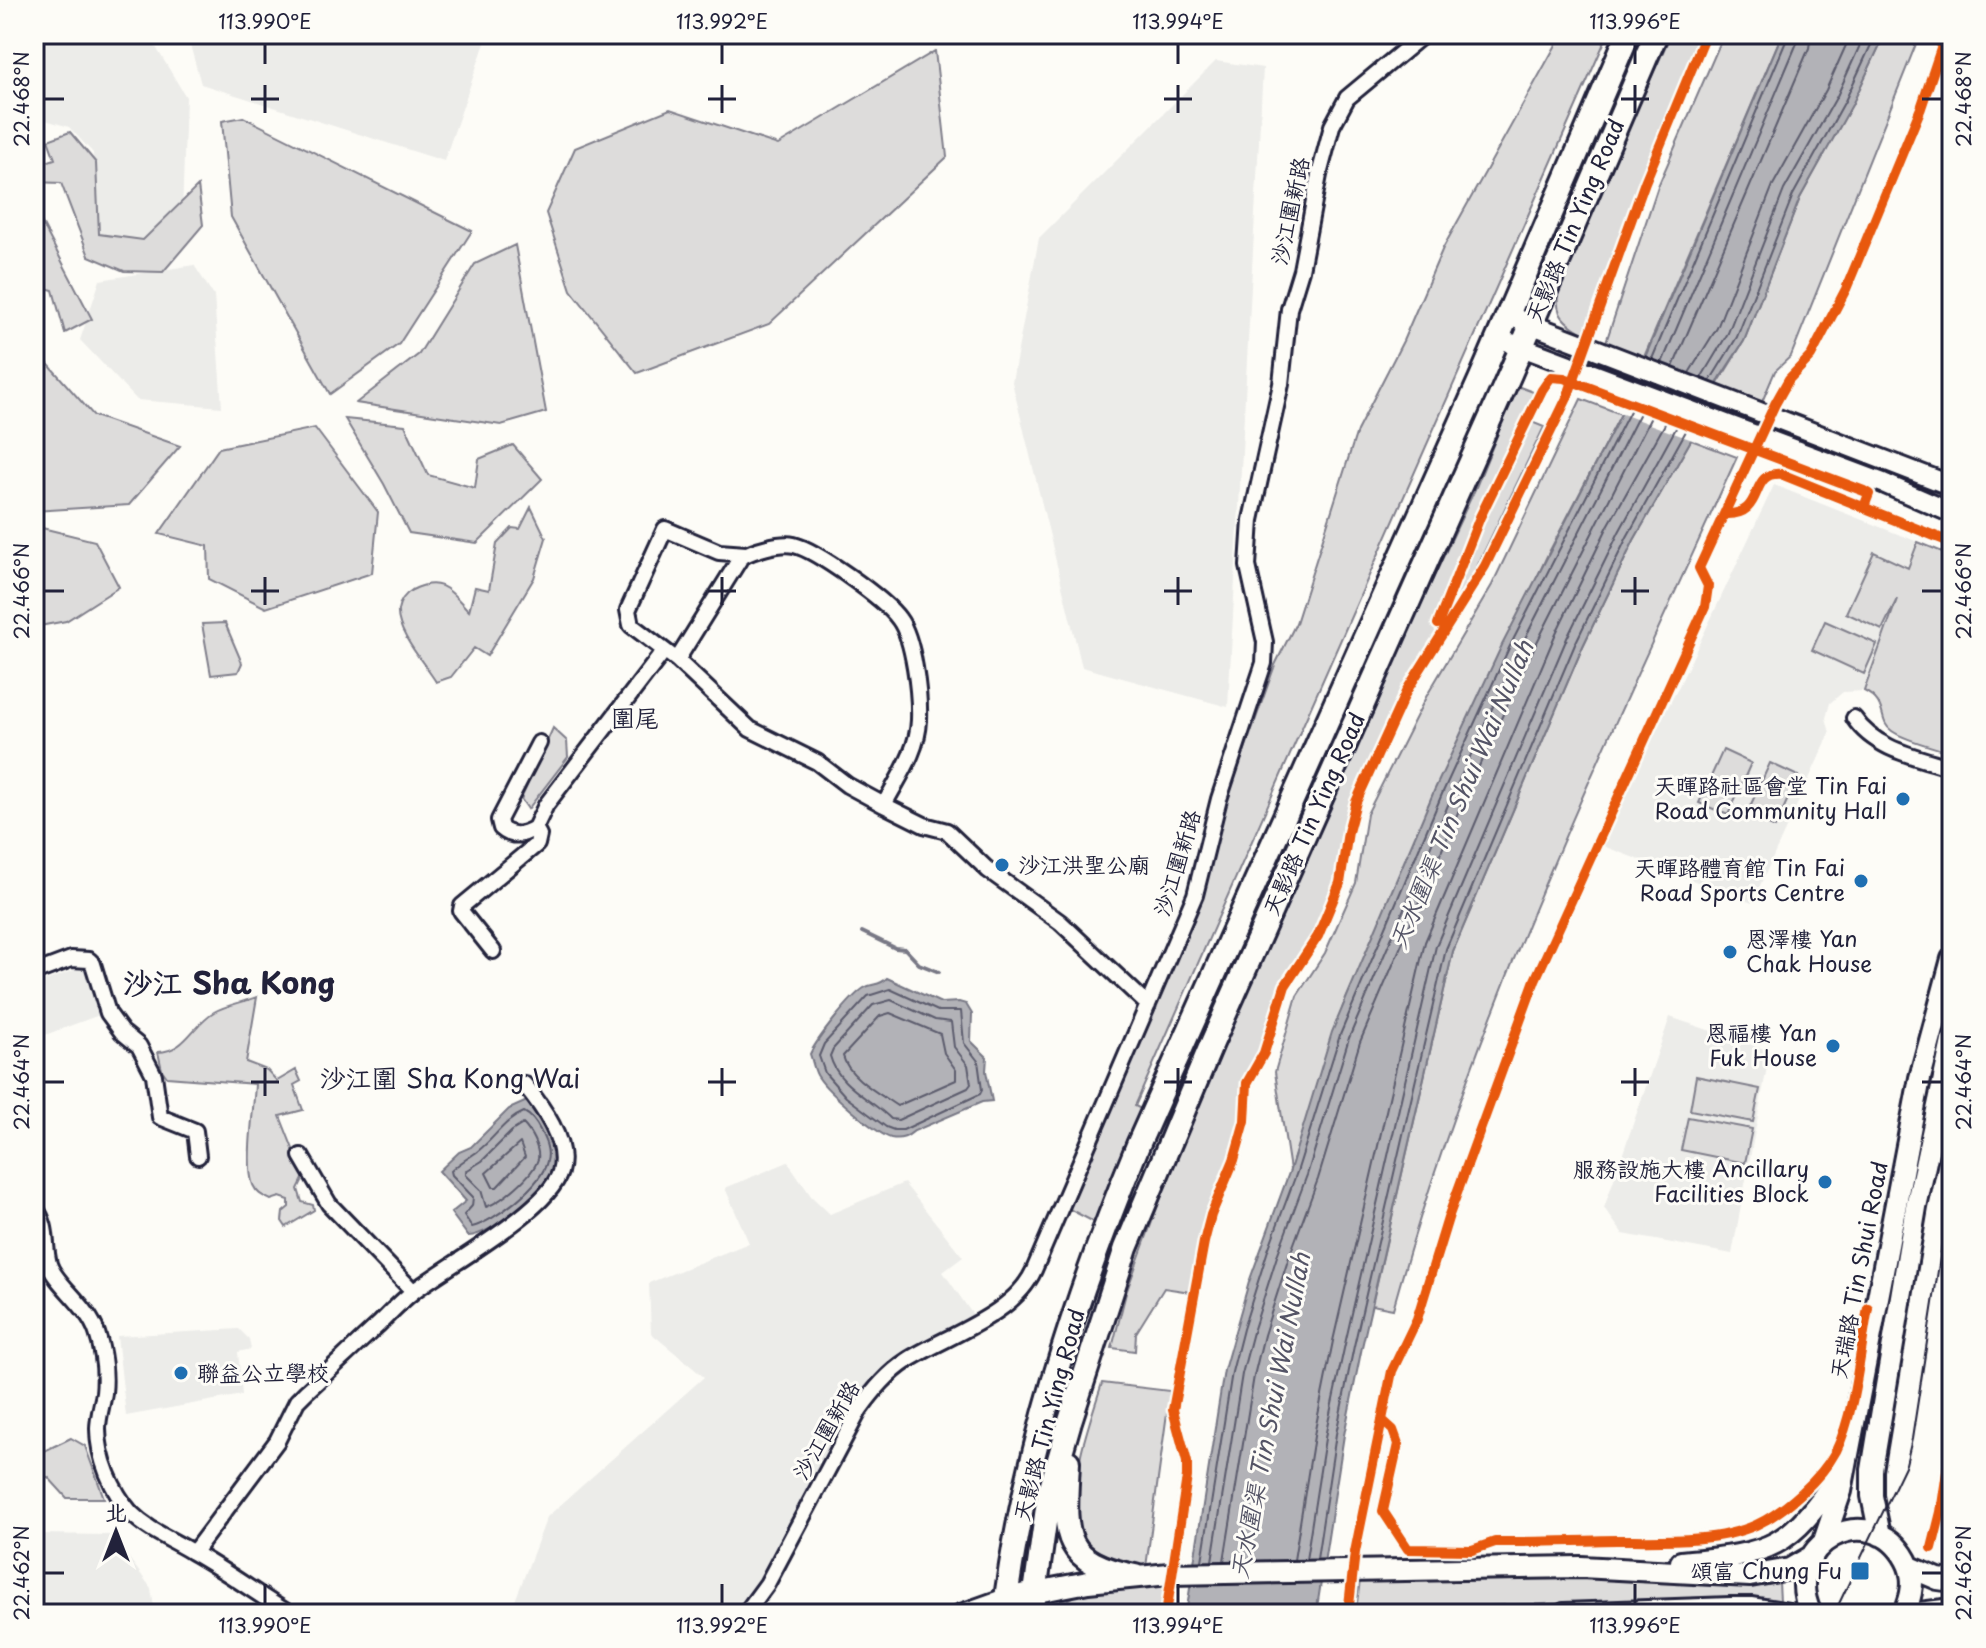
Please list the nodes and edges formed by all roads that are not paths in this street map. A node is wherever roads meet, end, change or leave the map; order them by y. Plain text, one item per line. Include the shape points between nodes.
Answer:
1 (1424, 34) edge
2 (1628, 34) edge
3 (1656, 34) edge
4 (1507, 315) junction
5 (1530, 325) junction
6 (1497, 338) junction
7 (1521, 347) junction
8 (1952, 486) edge
9 (1952, 513) edge
10 (746, 554) junction
11 (664, 651) junction
12 (677, 660) junction
13 (1854, 718) dead end
14 (539, 743) dead end
15 (1952, 768) edge
16 (884, 805) junction
17 (535, 828) junction
18 (493, 951) dead end
19 (1952, 959) edge
20 (34, 973) edge
21 (1148, 1005) junction
22 (1952, 1041) edge
23 (524, 1084) dead end
24 (198, 1156) dead end
25 (301, 1156) dead end
26 (34, 1206) edge
27 (42, 1264) edge
28 (413, 1291) junction
29 (1070, 1421) junction
30 (1846, 1465) junction
31 (1880, 1535) junction
32 (1824, 1541) junction
33 (194, 1552) junction
34 (1809, 1558) junction
35 (1619, 1567) junction
36 (1910, 1567) junction
37 (1135, 1576) junction
38 (1952, 1581) edge
39 (1035, 1591) junction
40 (1005, 1606) edge
41 (1952, 1609) edge
42 (1620, 1612) junction
43 (290, 1614) edge
44 (745, 1614) edge
45 (961, 1614) edge
46 (1032, 1614) edge
47 (1564, 1614) edge
48 (1661, 1614) edge
49 (1789, 1614) edge
50 (1811, 1614) edge
51 (1904, 1614) edge
52 (1912, 1614) edge

1 - 21 street, 沙江圍新路 via 1355,90 1332,126 1289,309 1281,384 1251,520 1248,566 1265,642 1264,663 1219,799 1195,895
2 - 4 main road, 天影路 Tin Ying Road
3 - 5 main road, 天影路 Tin Ying Road
4 - 5 street
4 - 6 main road, 天影路 Tin Ying Road
5 - 7 main road, 天影路 Tin Ying Road
5 - 8 street
6 - 7 street
6 - 40 main road, 天影路 Tin Ying Road via 1100,1239 1040,1430
7 - 9 street
7 - 29 main road, 天影路 Tin Ying Road via 1212,1043 1126,1248
10 - 11 street via 719,552 665,529 628,610 631,625
10 - 12 street
10 - 16 street via 789,545 801,548 829,563 900,620 914,667 919,718 914,748
11 - 12 street
11 - 17 street via 546,805
12 - 16 street via 750,729 817,762
13 - 15 street via 1880,743
14 - 17 street via 499,820 512,835
16 - 21 street via 947,831 988,870 1060,922
17 - 18 street via 537,844 461,908
19 - 30 main road, 天瑞路 Tin Shui Road via 1920,1078
20 - 24 street via 81,958 93,964 108,1013 139,1046 154,1075 160,1117 195,1131
21 - 44 street, 沙江圍新路 via 1028,1283 1002,1307 907,1360 876,1387 767,1584
22 - 31 main road, 天瑞路 Tin Shui Road via 1916,1207 1872,1470
23 - 28 street via 559,1144 559,1177 540,1202
25 - 28 street via 329,1204
26 - 27 street via 47,1235
27 - 33 street via 86,1310 97,1332 104,1368 100,1446 118,1494 152,1531
28 - 33 street via 297,1401 277,1441
29 - 37 main road via 1066,1502 1073,1545 1091,1565
29 - 39 main road, 天影路 Tin Ying Road via 1049,1494
30 - 32 main road, 天瑞路 Tin Shui Road
30 - 35 main road via 1812,1514 1775,1544 1744,1555
31 - 32 main road via 1845,1531
31 - 36 main road
32 - 34 main road
33 - 43 street
34 - 35 main road via 1790,1569 1750,1576
34 - 50 main road via 1802,1587
35 - 37 main road
36 - 38 main road
36 - 51 main road via 1911,1600
37 - 39 main road
39 - 40 main road
39 - 46 main road, 天影路 Tin Ying Road
40 - 45 street
41 - 52 main road
42 - 47 main road
42 - 48 main road
42 - 49 main road via 1752,1608

